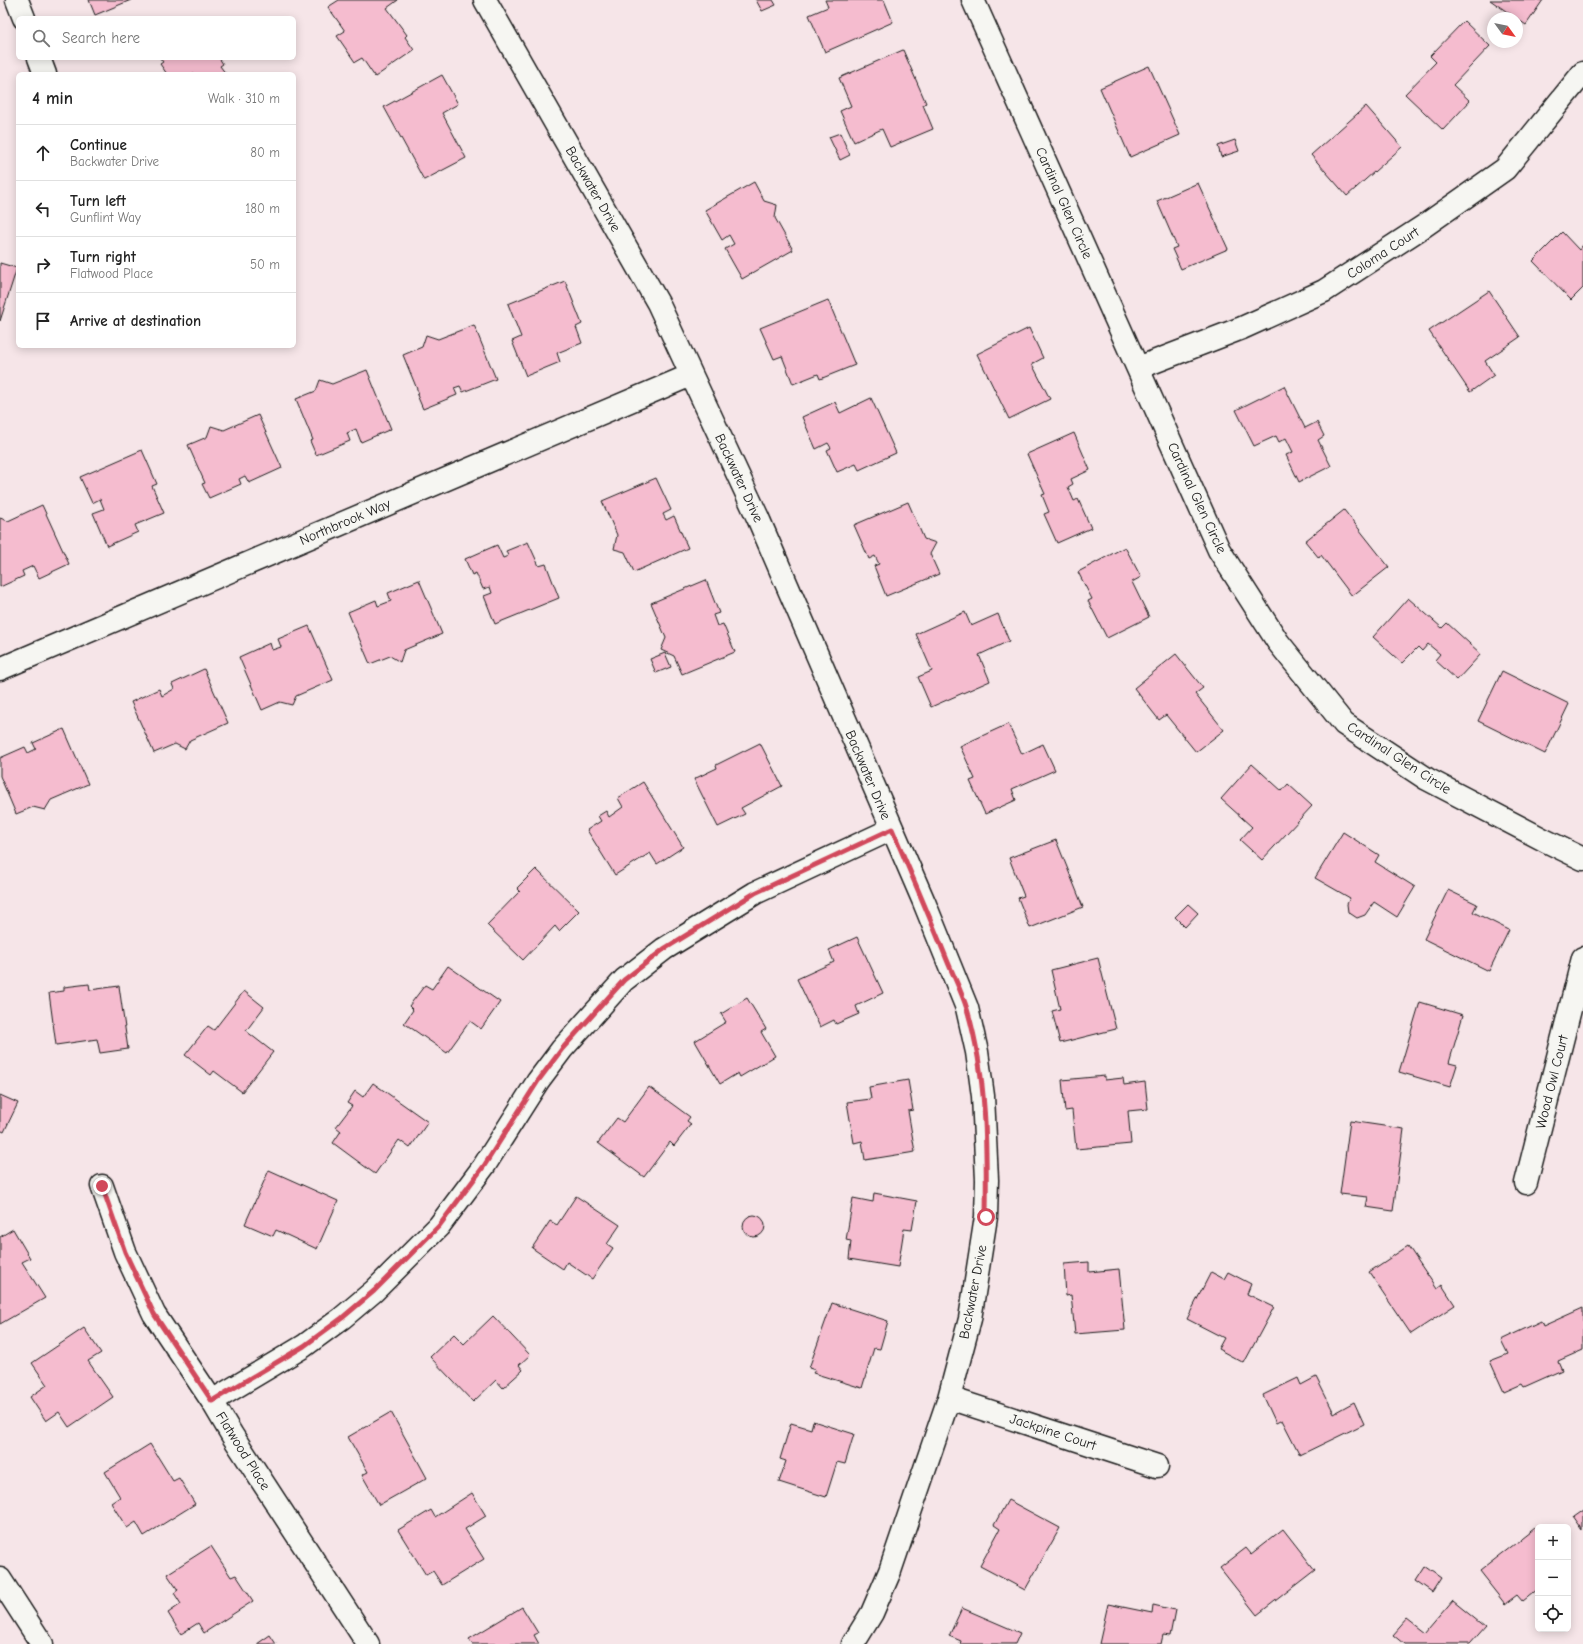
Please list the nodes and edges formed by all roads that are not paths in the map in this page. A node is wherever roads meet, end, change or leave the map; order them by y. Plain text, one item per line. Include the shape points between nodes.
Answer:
1 (17, 0) edge
2 (486, 0) edge
3 (973, 0) edge
4 (23, 16) edge
5 (40, 60) edge
6 (44, 72) edge
7 (1583, 73) edge
8 (1138, 368) junction
9 (691, 375) junction
10 (0, 669) edge
11 (892, 829) junction
12 (1583, 859) edge
13 (1583, 958) edge
14 (1526, 1183) dead end
15 (102, 1186) dead end
16 (949, 1398) junction
17 (212, 1401) junction
18 (1157, 1466) dead end
19 (0, 1578) edge
20 (42, 1644) edge
21 (368, 1644) edge
22 (853, 1644) edge

1 - 4 street
2 - 9 street, Backwater Drive via 658,303
3 - 8 street, Cardinal Glen Circle
5 - 6 street
7 - 8 street, Coloma Court via 1505,169 1424,226 1324,291 1242,328
8 - 12 street, Cardinal Glen Circle via 1219,550 1278,642 1344,724 1427,779
9 - 10 street, Northbrook Way
9 - 11 street, Backwater Drive via 758,518
11 - 16 street, Backwater Drive via 966,1008 977,1052 983,1096 986,1217 970,1319
11 - 17 street via 755,893 664,949 624,980 562,1049 538,1081 484,1166 439,1226 374,1291 342,1318 304,1346
13 - 14 street, Wood Owl Court
15 - 17 street, Flatwood Place via 125,1252 154,1314
16 - 18 street, Jackpine Court
16 - 22 street, Backwater Drive via 890,1571 872,1613
17 - 21 street, Flatwood Place
19 - 20 street

